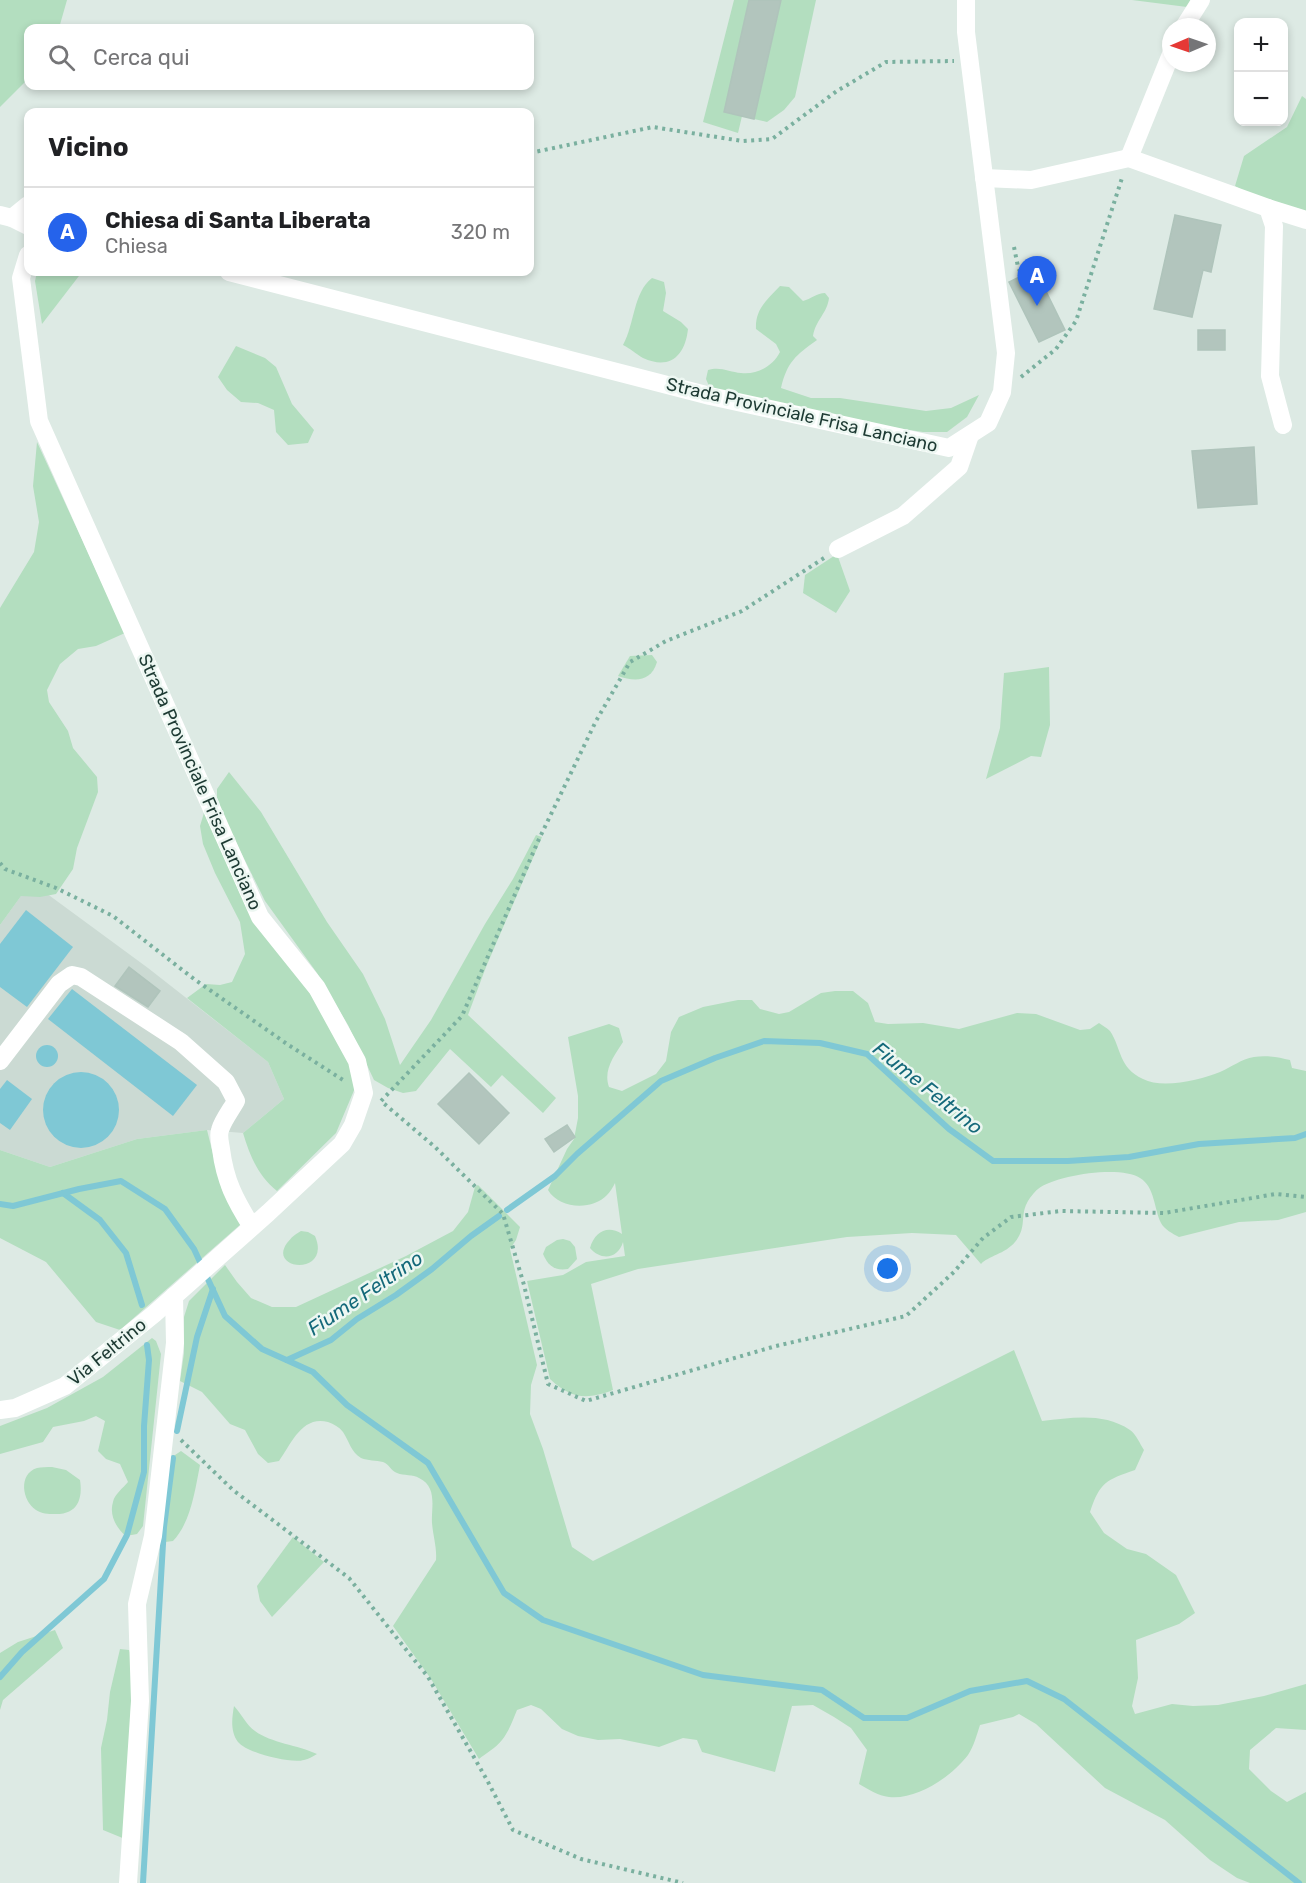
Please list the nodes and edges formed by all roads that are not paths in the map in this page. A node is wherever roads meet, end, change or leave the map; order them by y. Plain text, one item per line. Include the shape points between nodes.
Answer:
1 (966, 0) edge
2 (1201, 0) edge
3 (1190, 18) edge
4 (1164, 72) edge
5 (1129, 158) junction
6 (984, 178) junction
7 (1268, 208) junction
8 (1306, 220) edge
9 (24, 268) edge
10 (245, 276) edge
11 (1283, 425) dead end
12 (970, 435) junction
13 (838, 549) road end
14 (0, 1061) edge
15 (252, 1227) junction
16 (174, 1296) junction
17 (0, 1410) edge
18 (128, 1883) edge

1 - 6 street, Strada Provinciale Frisa Lanciano via 966,32
2 - 3 street
4 - 5 street
5 - 6 street via 1031,180
5 - 7 street
6 - 12 street, Strada Provinciale Frisa Lanciano via 1006,353 1002,392 988,423
7 - 8 street
7 - 11 street via 1274,226 1270,376
9 - 15 street, Strada Provinciale Frisa Lanciano via 21,278 39,421 260,917 317,988 357,1061 364,1093 342,1144
10 - 12 street, Strada Provinciale Frisa Lanciano via 710,396 949,448
12 - 13 street via 959,467 903,516
14 - 15 street via 59,984 72,975 81,977 181,1042 226,1082 236,1101 220,1131 222,1160 234,1198
15 - 16 street
16 - 17 street, Via Feltrino via 65,1386 15,1408
16 - 18 street via 175,1342 153,1536 137,1604 140,1701

